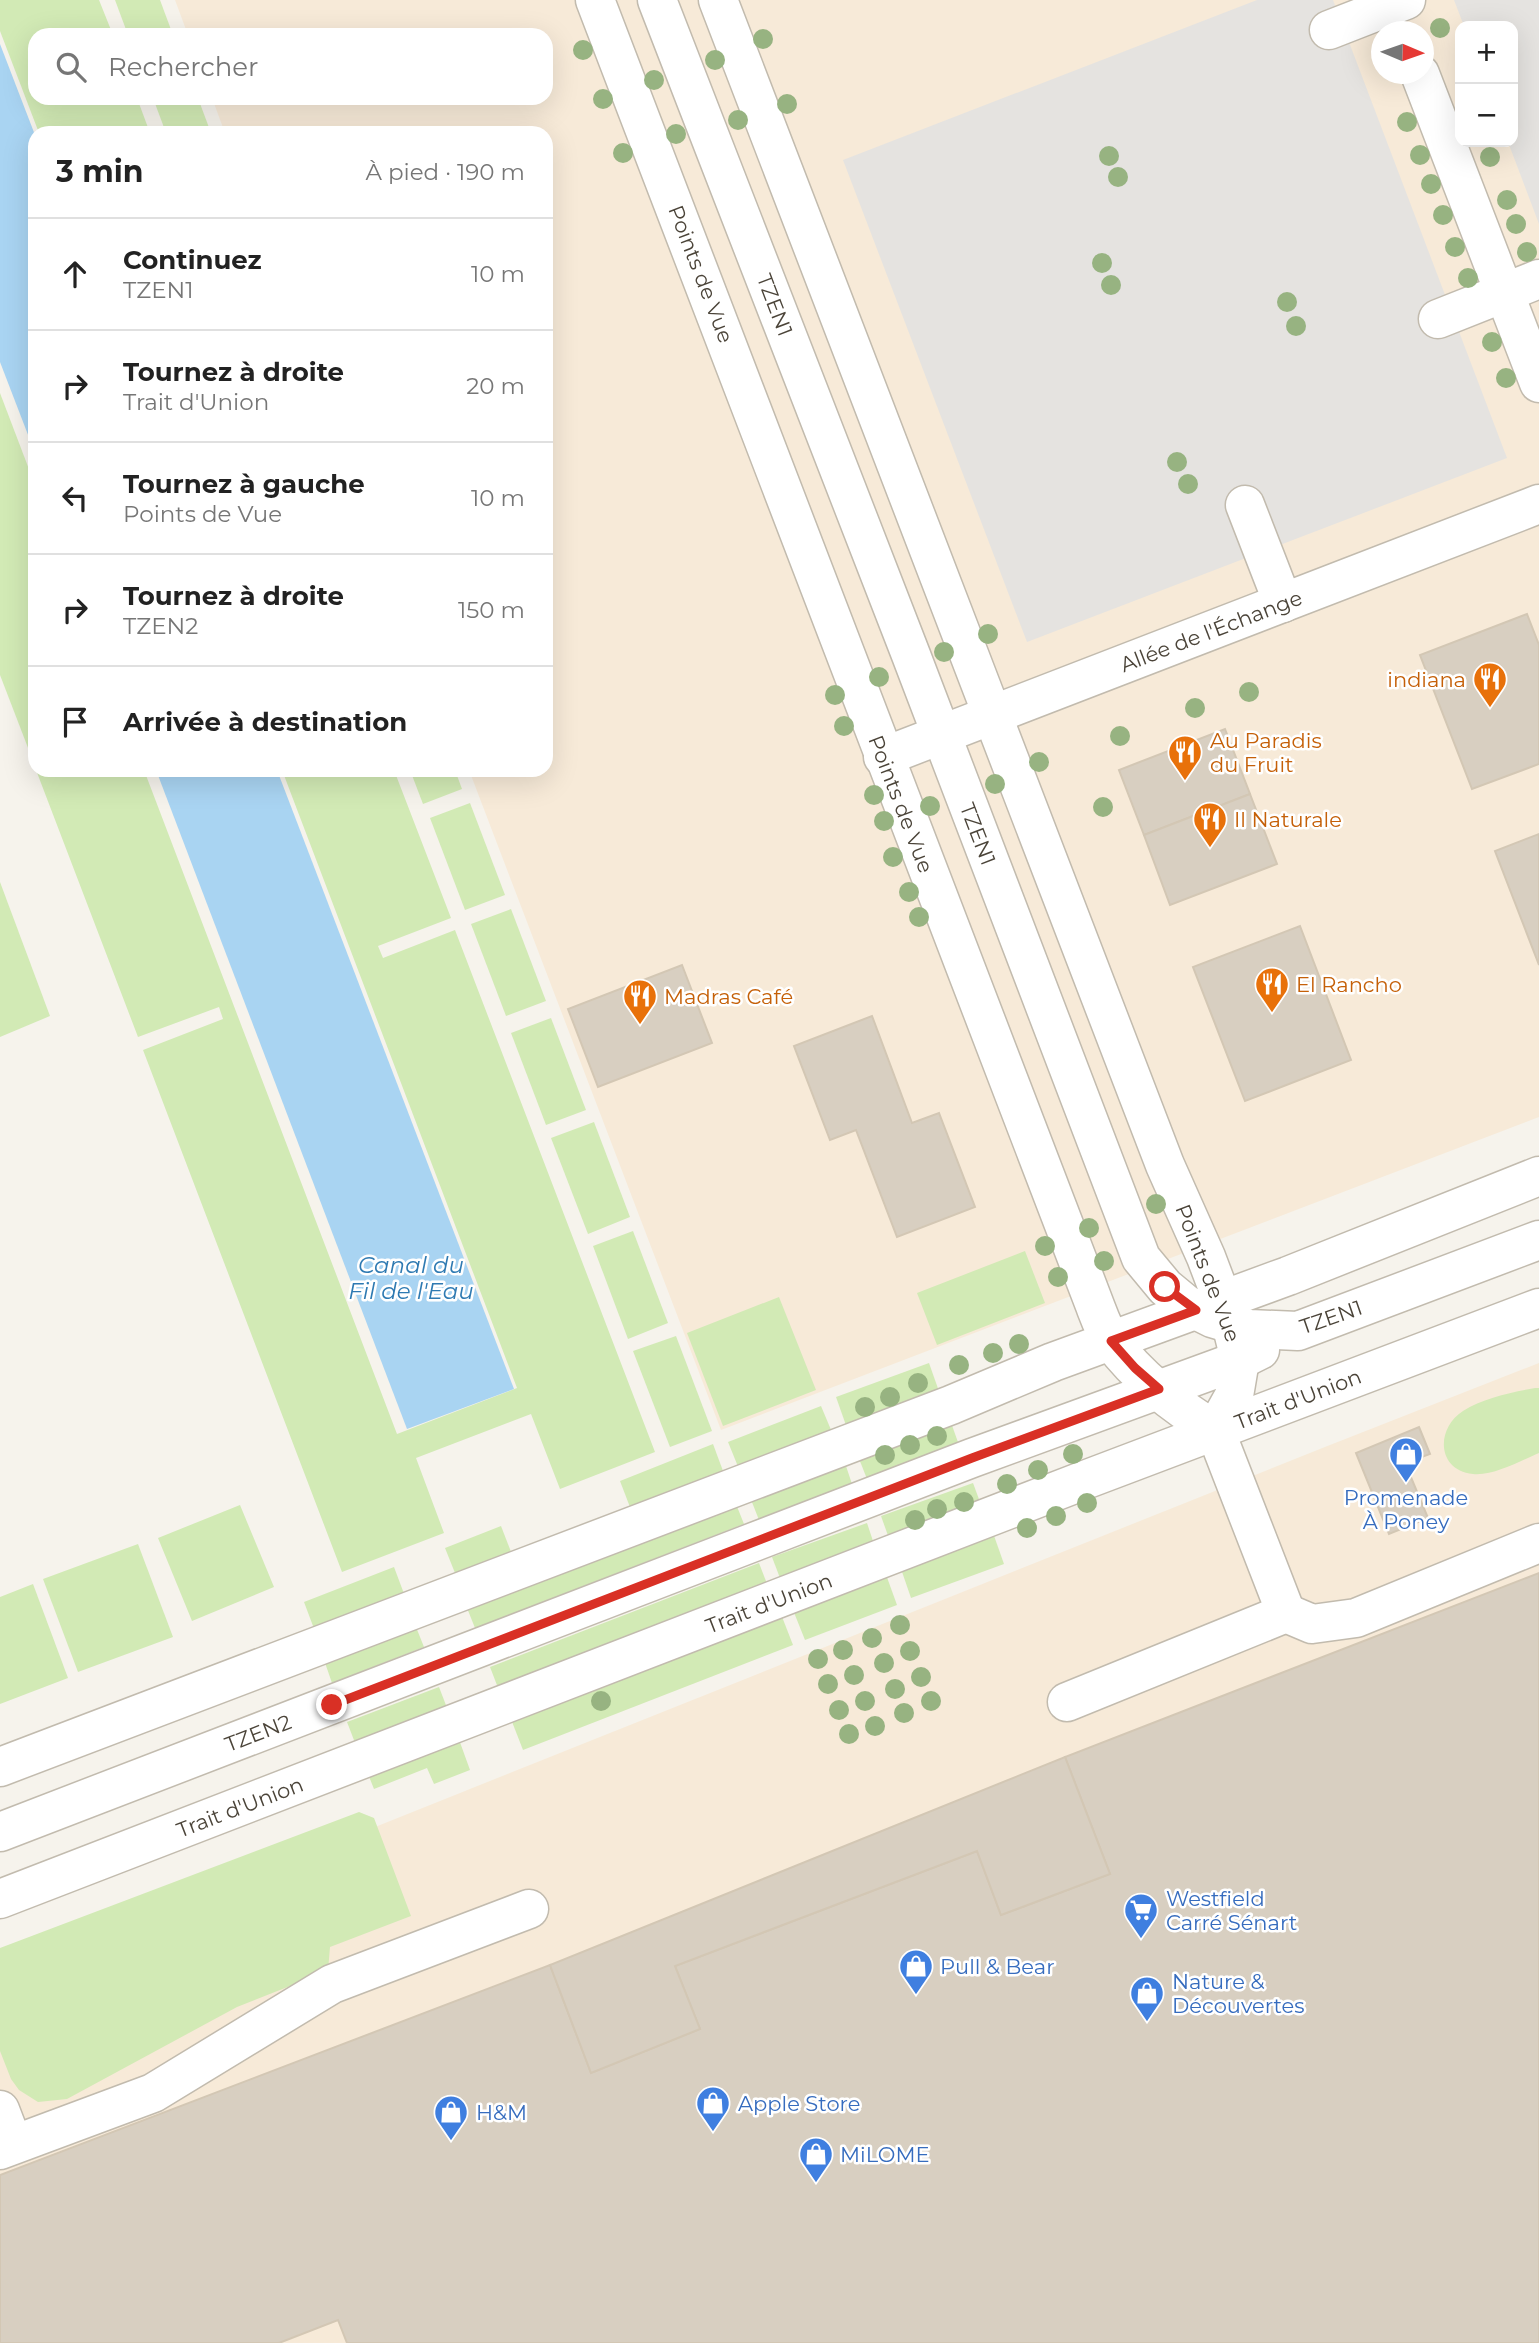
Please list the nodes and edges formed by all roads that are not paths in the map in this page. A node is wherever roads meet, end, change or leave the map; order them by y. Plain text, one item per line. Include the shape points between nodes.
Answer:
1 (595, 0) edge
2 (656, 0) edge
3 (718, 0) edge
4 (1399, 9) edge
5 (1329, 30) dead end
6 (1424, 84) edge
7 (1539, 279) edge
8 (1503, 294) junction
9 (1438, 319) dead end
10 (1539, 383) edge
11 (1539, 504) edge
12 (1245, 505) dead end
13 (1283, 603) junction
14 (993, 715) junction
15 (940, 735) junction
16 (883, 757) junction
17 (1539, 1176) edge
18 (1539, 1240) edge
19 (1206, 1257) junction
20 (1279, 1279) junction
21 (1539, 1308) edge
22 (1216, 1311) junction
23 (1298, 1331) junction
24 (1111, 1341) junction
25 (1240, 1360) junction
26 (1159, 1389) junction
27 (1215, 1430) junction
28 (1539, 1543) edge
29 (1286, 1613) junction
30 (1067, 1702) dead end
31 (0, 1767) edge
32 (0, 1832) edge
33 (0, 1899) edge
34 (529, 1909) dead end
35 (4, 2135) edge

1 - 16 street, Points de Vue
2 - 15 street, TZEN1
3 - 14 street, Points de Vue
4 - 5 street
6 - 8 street
7 - 8 street
8 - 9 street
8 - 10 street
11 - 13 street, Allée de l'Échange
12 - 13 street
13 - 14 street, Allée de l'Échange
14 - 15 street, Allée de l'Échange
14 - 19 street, Points de Vue via 1166,1165
15 - 16 street, Allée de l'Échange
15 - 22 street, TZEN1 via 1140,1258 1165,1287
16 - 24 street, Points de Vue
17 - 20 street
18 - 23 street, TZEN1
19 - 20 street via 1230,1275 1253,1281
19 - 22 street, Points de Vue
20 - 22 street
21 - 27 street, Trait d'Union
22 - 23 street, TZEN1 via 1249,1329
22 - 24 street
22 - 25 street, Points de Vue
23 - 25 street, TZEN2
24 - 26 street, Points de Vue
24 - 31 street
25 - 26 street, TZEN2
25 - 27 street, Points de Vue via 1234,1396
26 - 27 street, Points de Vue
26 - 32 street, TZEN2
27 - 29 street
27 - 33 street, Trait d'Union
28 - 29 street via 1356,1618 1312,1624
29 - 30 street
34 - 35 street via 332,1984 153,2093

